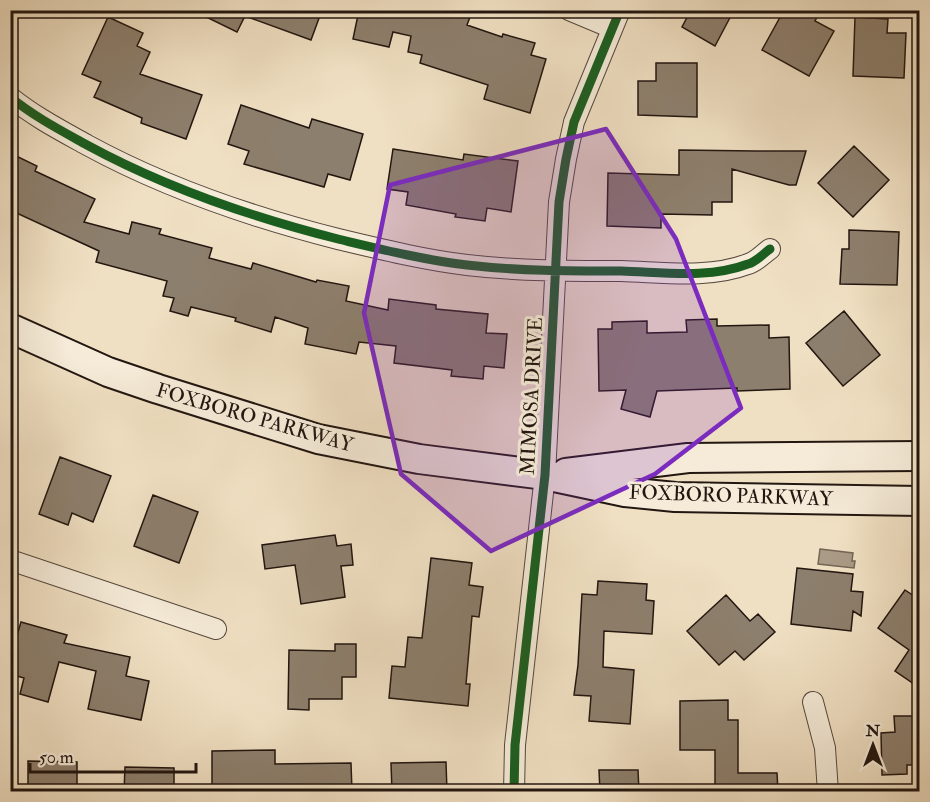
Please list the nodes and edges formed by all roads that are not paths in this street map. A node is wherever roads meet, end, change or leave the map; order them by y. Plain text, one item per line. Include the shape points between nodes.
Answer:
1 (569, 10) edge
2 (616, 19) edge
3 (10, 97) edge
4 (770, 249) dead end
5 (555, 270) junction
6 (10, 328) edge
7 (920, 456) edge
8 (545, 475) junction
9 (920, 501) edge
10 (10, 560) edge
11 (216, 629) dead end
12 (813, 702) dead end
13 (514, 792) edge
14 (828, 792) edge

1 - 2 street
2 - 5 street, MIMOSA DRIVE via 574,122 559,202
3 - 5 street via 36,117 118,162 249,214 412,256 466,265
4 - 5 street via 750,264 724,271
5 - 8 street, MIMOSA DRIVE
6 - 8 main road, FOXBORO PARKWAY via 108,372 318,439 419,459
7 - 8 main road, FOXBORO PARKWAY via 688,458
8 - 9 main road, FOXBORO PARKWAY via 625,492 675,497
8 - 13 street, MIMOSA DRIVE via 515,745
10 - 11 street
12 - 14 street via 825,748

